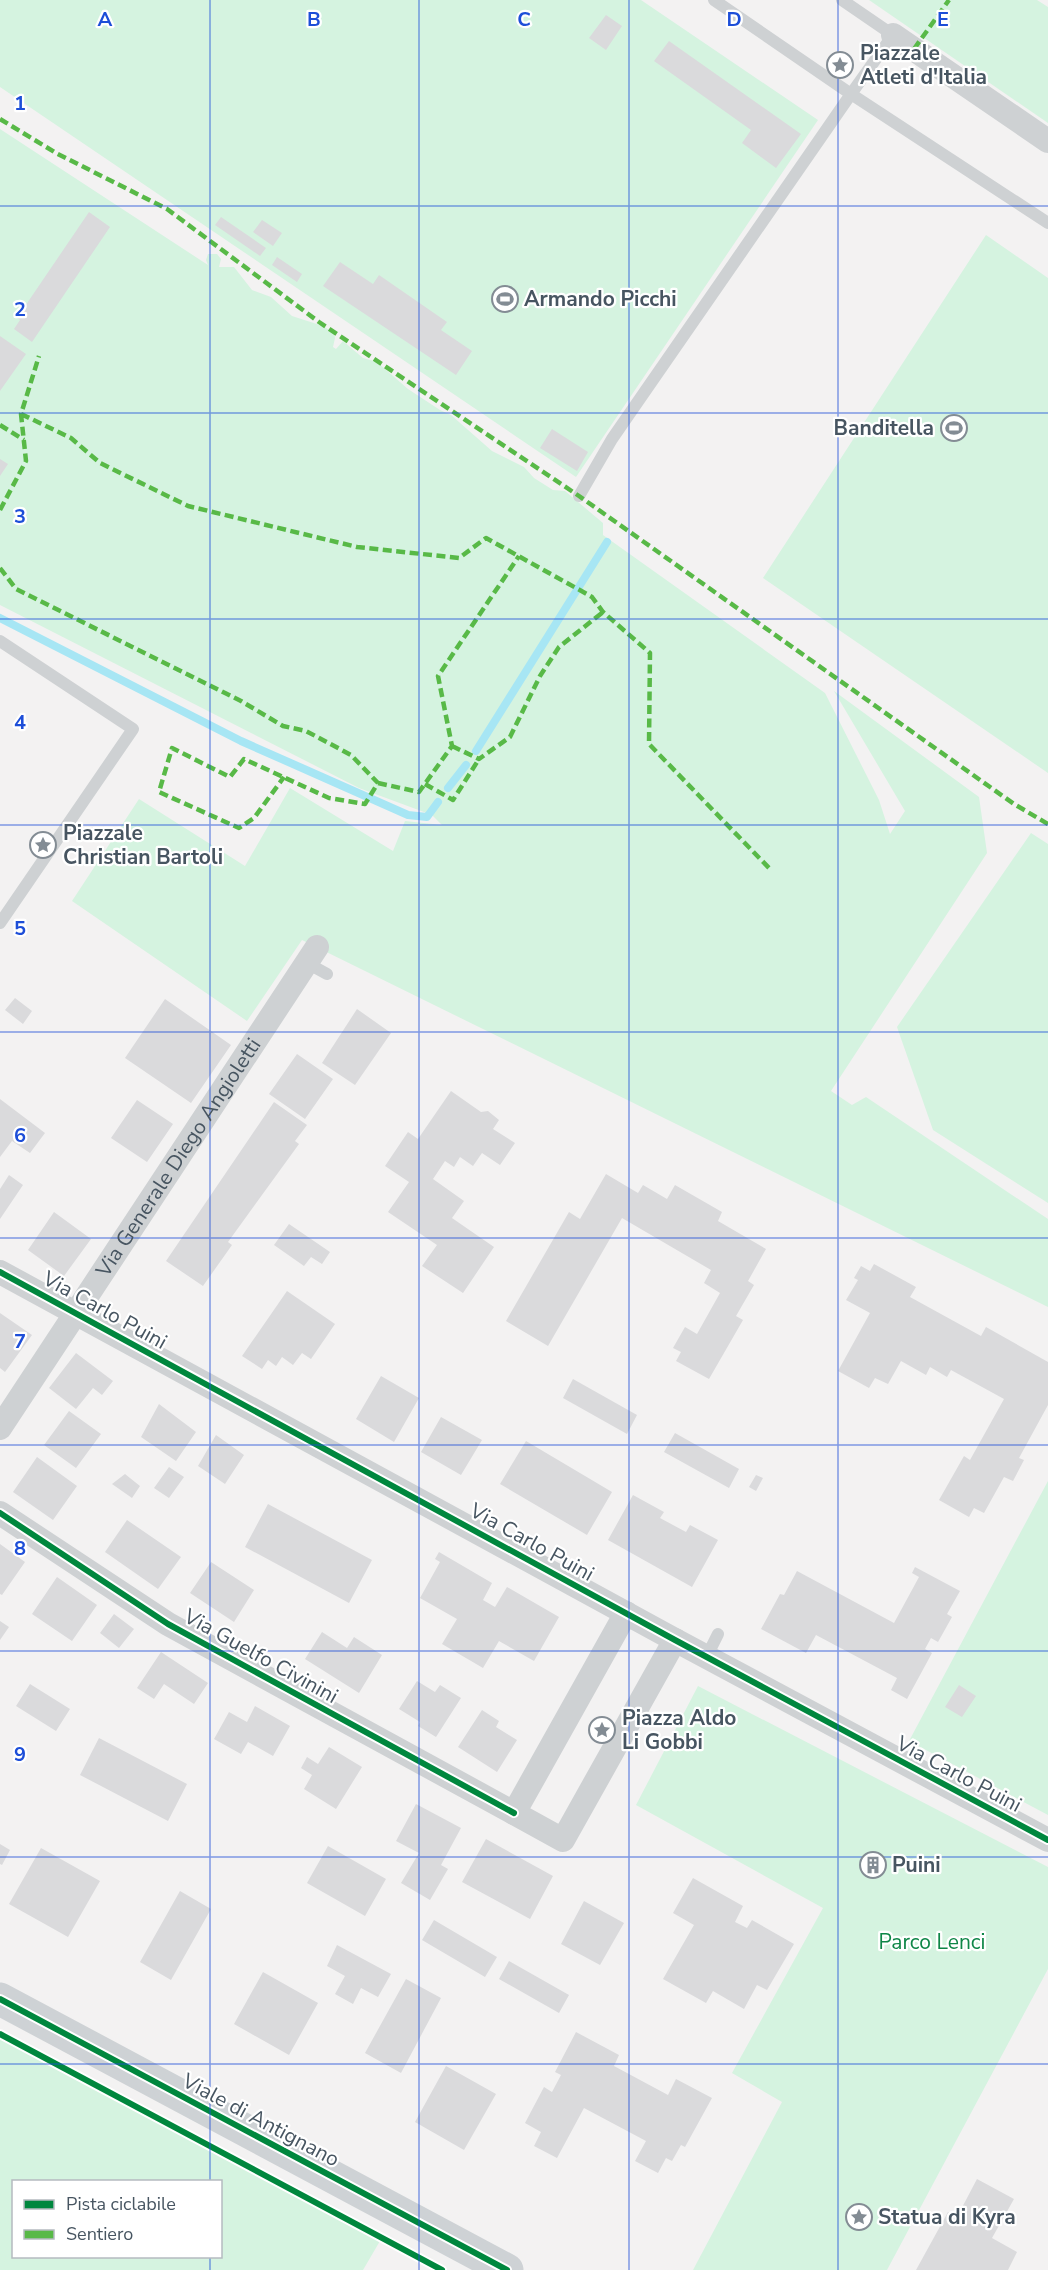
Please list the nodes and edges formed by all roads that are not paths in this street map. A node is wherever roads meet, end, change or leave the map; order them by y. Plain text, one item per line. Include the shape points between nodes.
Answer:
1 (714, 0) edge
2 (842, 0) edge
3 (893, 35) junction
4 (851, 94) junction
5 (1048, 141) edge
6 (1048, 223) edge
7 (579, 496) dead end
8 (0, 641) edge
9 (0, 923) edge
10 (317, 962) dead end
11 (0, 1272) edge
12 (76, 1313) junction
13 (0, 1428) edge
14 (0, 1513) edge
15 (626, 1612) junction
16 (718, 1634) dead end
17 (675, 1640) junction
18 (706, 1656) junction
19 (514, 1814) junction
20 (1048, 1840) edge
21 (0, 1999) edge
22 (507, 2270) edge

1 - 4 lane
2 - 3 lane
3 - 4 lane
3 - 5 street
4 - 6 lane
4 - 7 lane via 612,439
8 - 9 lane via 134,729
10 - 12 street, Via Generale Diego Angioletti
11 - 12 street, Via Carlo Puini
12 - 13 street, Via Generale Diego Angioletti
12 - 15 street, Via Carlo Puini
14 - 19 street, Via Guelfo Civinini via 168,1624
15 - 17 street, Via Carlo Puini
15 - 19 street
16 - 18 lane
17 - 18 street, Via Carlo Puini
17 - 19 street via 563,1840
18 - 20 street, Via Carlo Puini
21 - 22 main road, Viale di Antignano

